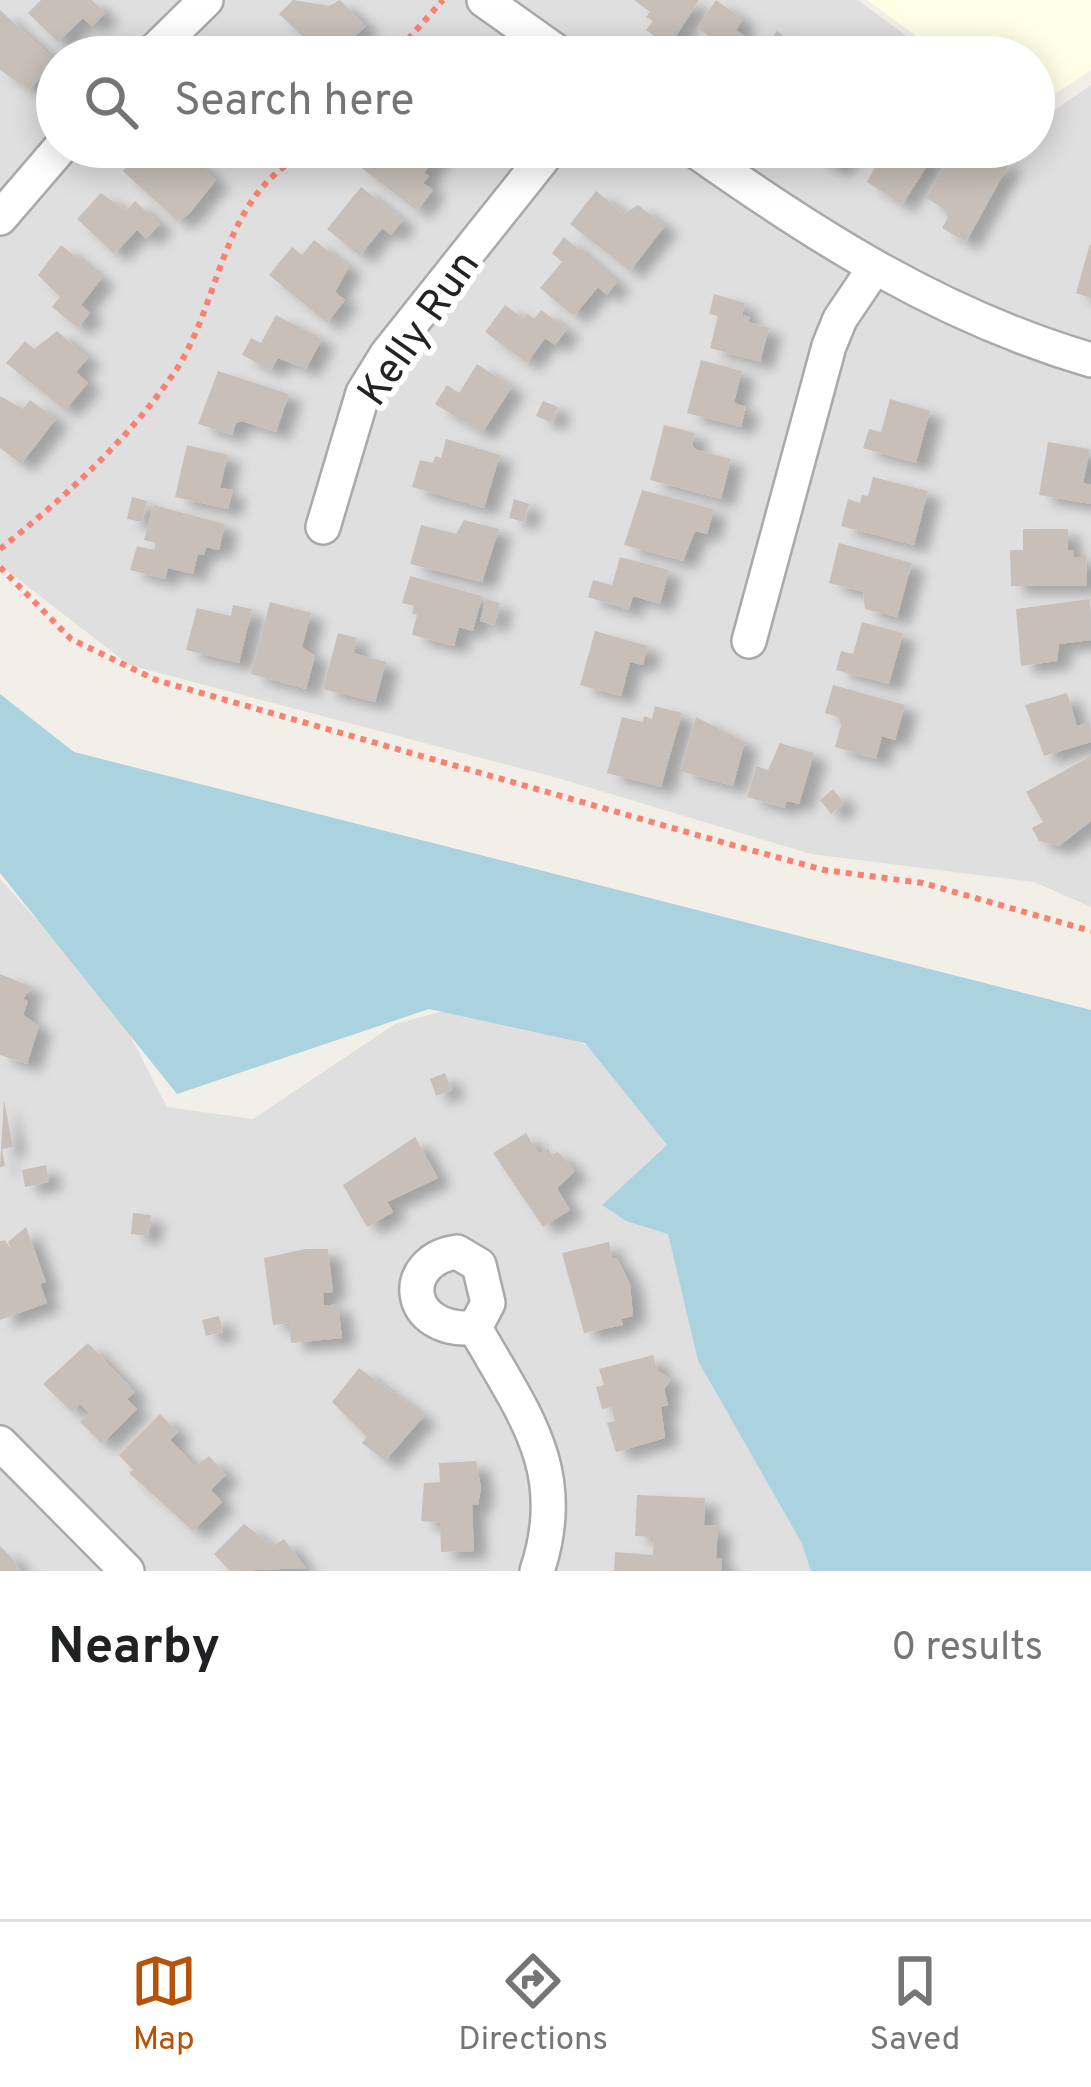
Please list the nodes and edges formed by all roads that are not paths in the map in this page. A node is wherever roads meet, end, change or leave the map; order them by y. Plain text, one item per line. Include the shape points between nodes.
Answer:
1 (206, 0) edge
2 (484, 0) edge
3 (169, 36) edge
4 (535, 36) edge
5 (43, 168) edge
6 (535, 168) edge
7 (721, 168) edge
8 (0, 218) edge
9 (873, 270) junction
10 (1091, 361) edge
11 (323, 527) dead end
12 (749, 641) dead end
13 (475, 1328) dead end
14 (0, 1443) edge
15 (128, 1571) edge
16 (537, 1571) edge

1 - 3 street
2 - 4 street
5 - 8 street
6 - 11 street, Kelly Run via 363,393
7 - 9 street
9 - 10 street via 996,328
9 - 12 street via 829,346
13 - 16 street via 543,1450 550,1523
14 - 15 street

